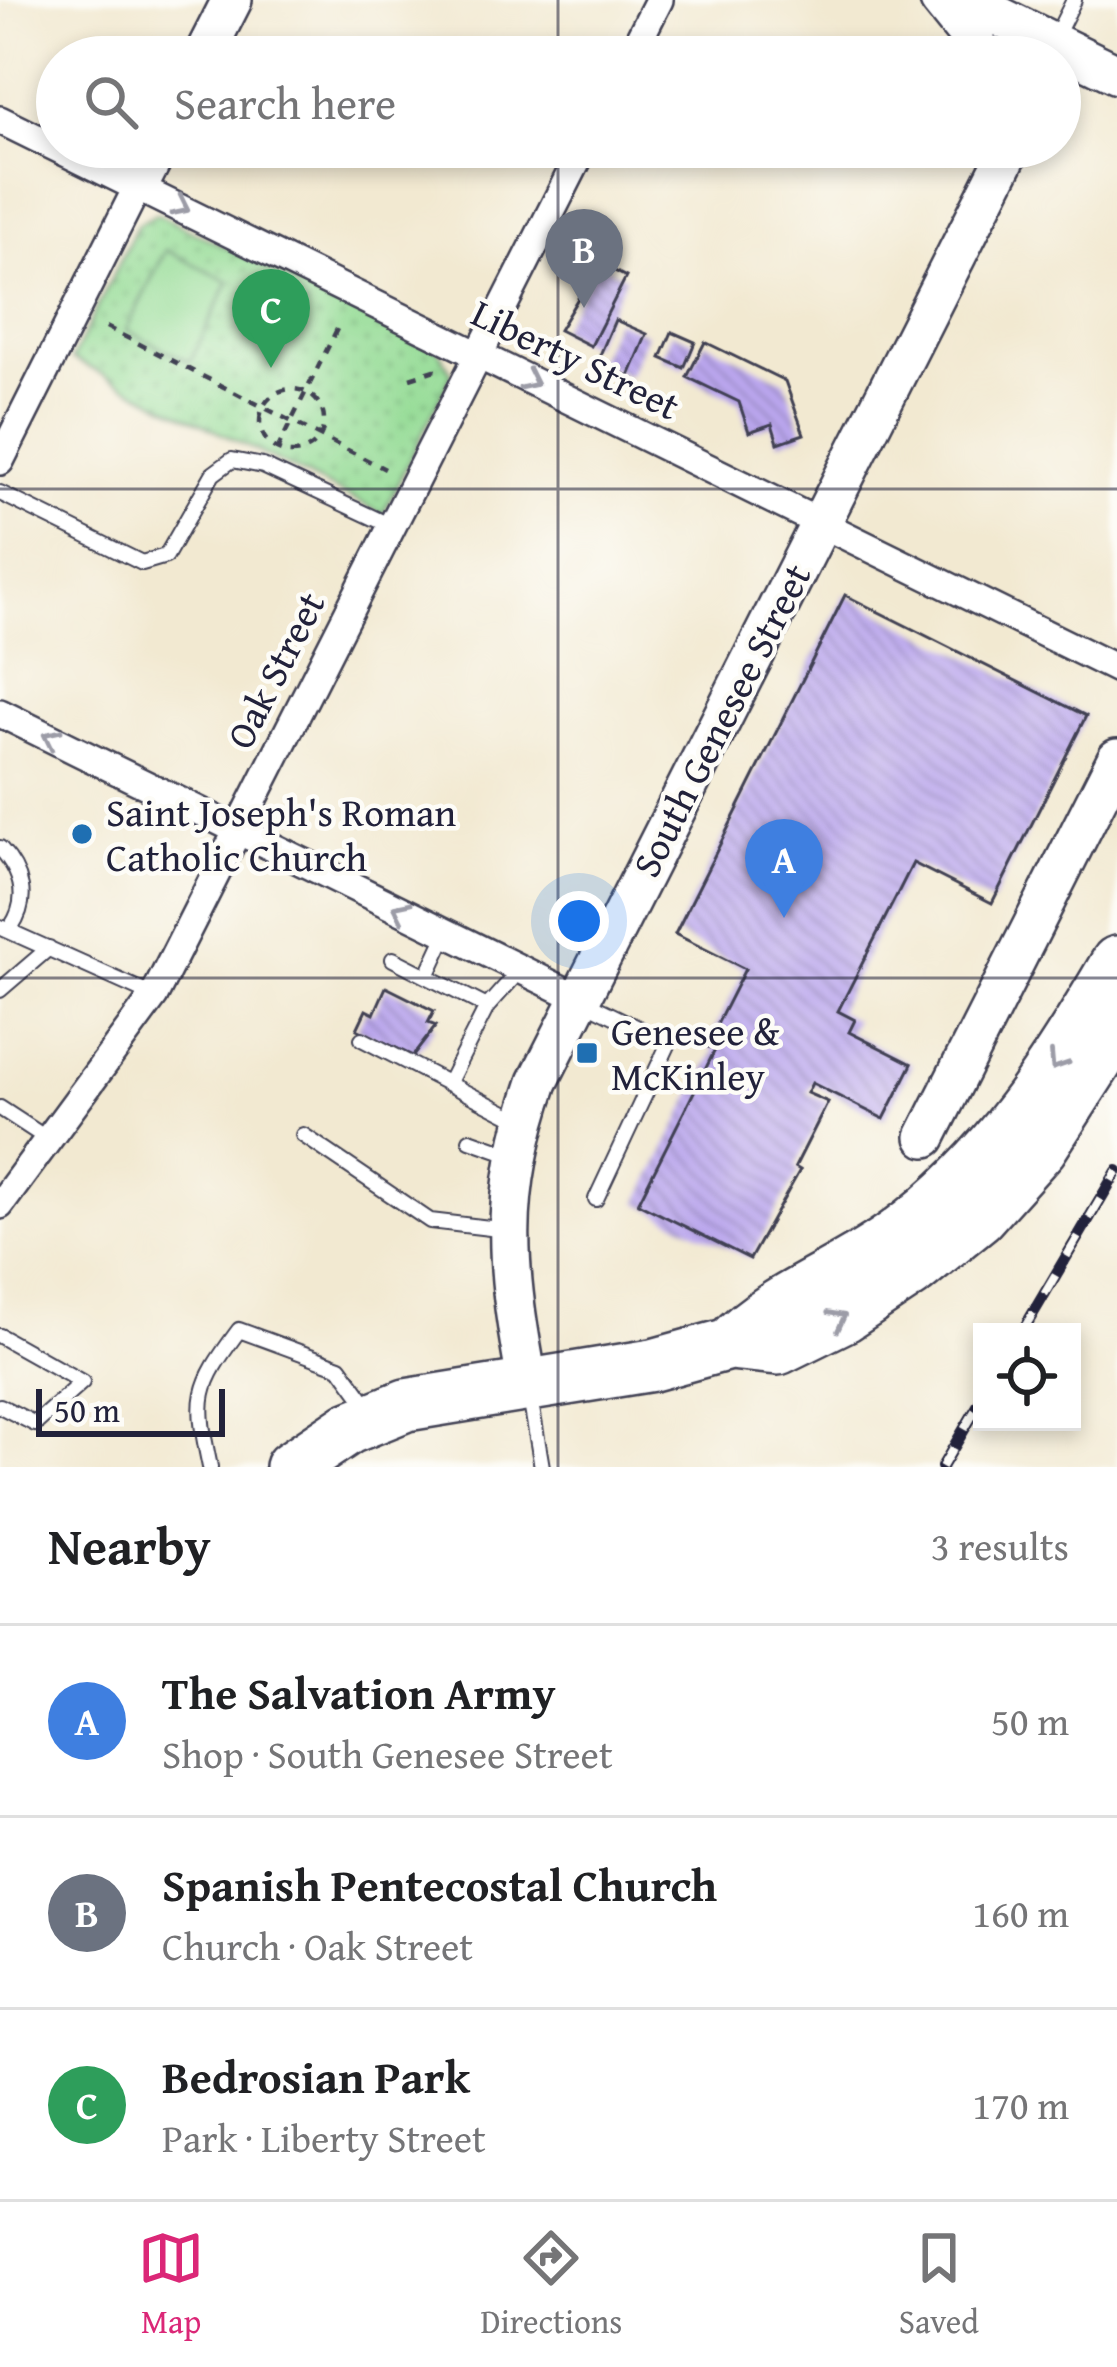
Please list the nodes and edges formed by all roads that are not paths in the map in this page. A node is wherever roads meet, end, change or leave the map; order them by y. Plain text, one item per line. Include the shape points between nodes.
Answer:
1 (232, 0) edge
2 (659, 0) edge
3 (940, 0) edge
4 (965, 0) edge
5 (1074, 0) edge
6 (214, 36) edge
7 (641, 36) edge
8 (969, 36) edge
9 (1033, 36) edge
10 (1062, 36) edge
11 (1081, 59) edge
12 (1117, 74) edge
13 (0, 120) edge
14 (36, 137) edge
15 (100, 168) edge
16 (147, 168) edge
17 (573, 168) edge
18 (996, 168) edge
19 (1001, 168) edge
20 (138, 186) junction
21 (991, 188) junction
22 (478, 355) junction
23 (0, 461) edge
24 (0, 493) edge
25 (821, 522) junction
26 (392, 526) junction
27 (1117, 669) edge
28 (0, 713) edge
29 (1117, 759) edge
30 (237, 830) junction
31 (0, 848) edge
32 (5, 927) edge
33 (448, 933) junction
34 (49, 948) junction
35 (393, 959) dead end
36 (1117, 962) edge
37 (521, 969) junction
38 (427, 976) junction
39 (0, 990) edge
40 (154, 996) junction
41 (581, 999) junction
42 (487, 1007) junction
43 (1117, 1030) edge
44 (362, 1039) dead end
45 (449, 1082) junction
46 (0, 1108) edge
47 (303, 1135) dead end
48 (926, 1137) dead end
49 (519, 1139) junction
50 (49, 1140) junction
51 (470, 1140) dead end
52 (596, 1198) dead end
53 (0, 1205) edge
54 (507, 1230) junction
55 (0, 1336) edge
56 (728, 1344) junction
57 (528, 1386) junction
58 (0, 1406) edge
59 (375, 1416) junction
60 (210, 1467) edge
61 (291, 1467) edge
62 (542, 1467) edge

1 - 6 main road
2 - 7 street
3 - 8 main road
4 - 9 main road
5 - 10 lane
11 - 12 main road
13 - 14 street, Liberty Street
15 - 20 street, Liberty Street
16 - 20 main road
17 - 22 street, Oak Street
18 - 21 main road
19 - 21 main road, South Genesee Street
20 -> 22 street, Liberty Street
20 - 23 street
21 - 25 main road, South Genesee Street
22 -> 25 street, Liberty Street
22 - 26 street, Oak Street
24 - 26 lane via 142,563 166,556 213,474 232,460
25 - 27 street, Liberty Street
25 - 41 main road, South Genesee Street
26 - 30 street, Oak Street
30 -> 28 street
29 - 48 main road
33 -> 30 street
30 - 40 street, Oak Street
31 - 32 lane via 19,870 22,894
32 - 34 lane
33 - 37 street
33 - 38 lane
34 - 39 lane
34 - 40 lane
35 - 38 lane
36 -> 56 highway via 1049,1076 968,1176 864,1258 760,1312
37 - 41 street
37 - 42 lane
38 - 42 lane
40 - 50 street, Oak Street
41 - 49 main road, South Genesee Street
41 - 52 lane via 669,1043
42 - 45 lane
56 -> 43 highway via 778,1349 872,1300 945,1246 1041,1148
44 - 45 lane
45 - 49 lane
46 - 50 lane
47 - 54 lane via 430,1221
49 - 51 lane
49 - 54 main road, South Genesee Street
50 - 53 street, Oak Street
54 - 57 main road, South Genesee Street
55 - 58 lane via 82,1382 35,1424
56 - 57 highway
57 - 59 highway
57 - 62 lane
59 - 60 lane via 340,1367 238,1330 210,1370 197,1409
59 - 61 highway

